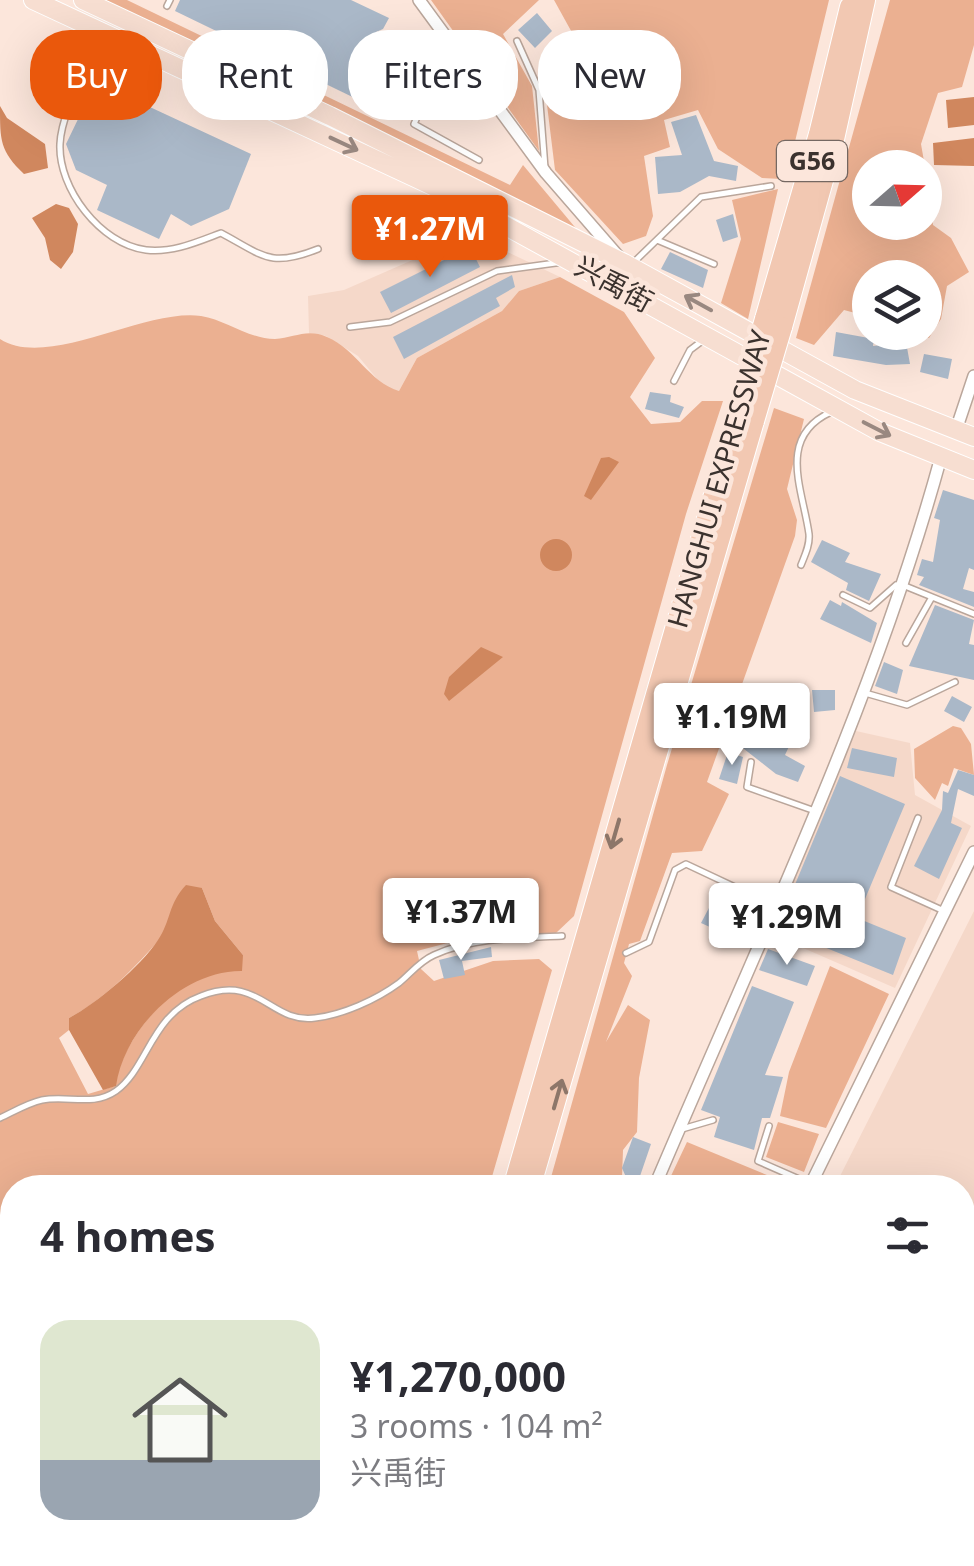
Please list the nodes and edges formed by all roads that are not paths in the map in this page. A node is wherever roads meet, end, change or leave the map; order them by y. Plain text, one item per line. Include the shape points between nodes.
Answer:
1 (33, 0) edge
2 (83, 0) edge
3 (419, 0) edge
4 (852, 0) edge
5 (865, 0) edge
6 (876, 0) edge
7 (98, 30) edge
8 (518, 43) edge
9 (162, 60) edge
10 (67, 120) edge
11 (416, 120) edge
12 (832, 148) junction
13 (480, 160) dead end
14 (546, 173) junction
15 (771, 186) dead end
16 (657, 240) junction
17 (318, 250) dead end
18 (571, 260) junction
19 (714, 264) dead end
20 (627, 265) junction
21 (774, 323) junction
22 (350, 327) dead end
23 (708, 336) junction
24 (974, 376) edge
25 (674, 382) dead end
26 (838, 409) junction
27 (747, 413) junction
28 (956, 430) junction
29 (974, 437) edge
30 (941, 457) junction
31 (974, 470) edge
32 (801, 565) dead end
33 (906, 582) junction
34 (843, 595) dead end
35 (932, 597) junction
36 (974, 614) edge
37 (906, 643) dead end
38 (955, 682) dead end
39 (864, 693) junction
40 (751, 762) dead end
41 (815, 811) junction
42 (918, 818) dead end
43 (974, 852) edge
44 (774, 906) junction
45 (945, 912) junction
46 (562, 936) dead end
47 (626, 953) dead end
48 (0, 1118) edge
49 (713, 1120) dead end
50 (770, 1126) dead end
51 (678, 1131) junction
52 (517, 1175) edge
53 (534, 1175) edge
54 (659, 1175) edge
55 (788, 1175) edge
56 (815, 1175) edge

1 - 7 main road, 兴禹街
2 - 20 main road, 兴禹街
3 - 14 street
4 - 21 highway, HANGHUI EXPRESSWAY / G56
5 - 12 highway, HANGHUI EXPRESSWAY / G56
6 - 12 highway
8 - 14 lane via 539,90
9 -> 18 main road, 兴禹街 via 420,180
10 - 17 lane via 60,138 65,180 85,212 133,247 182,248 221,233 270,259 288,261
11 - 13 lane
12 - 21 highway, HANGHUI EXPRESSWAY / G56
14 - 20 street
15 - 16 lane via 700,197
16 - 19 lane
16 - 20 lane
18 - 22 lane via 497,271 390,322
18 - 23 main road, 兴禹街
28 -> 20 main road, 兴禹街 via 855,390
21 - 27 highway, HANGHUI EXPRESSWAY / G56, bridge
23 - 25 lane via 690,350
23 - 26 main road, 兴禹街
24 - 28 street
26 -> 30 main road, 兴禹街
26 - 32 lane via 810,426 796,456 809,534
27 -> 52 highway, HANGHUI EXPRESSWAY / G56
53 -> 27 highway, HANGHUI EXPRESSWAY / G56
28 - 29 main road, 兴禹街
30 - 31 main road, 兴禹街
30 - 33 street
33 - 34 lane via 870,608
33 - 35 lane
33 - 39 street
35 - 36 lane
35 - 37 lane
38 - 39 lane via 907,705
39 - 41 street
40 - 41 lane via 747,787
41 - 44 street
42 - 45 lane via 891,887
43 - 45 street
44 - 47 lane via 686,864 676,870 648,942
44 - 51 street
45 - 56 street
46 - 48 lane via 483,941 434,955 380,994 312,1019 286,1016 253,993 207,993 178,1010 148,1041 119,1089 102,1099 39,1101
49 - 51 lane
50 - 55 lane via 758,1160
51 - 54 street

